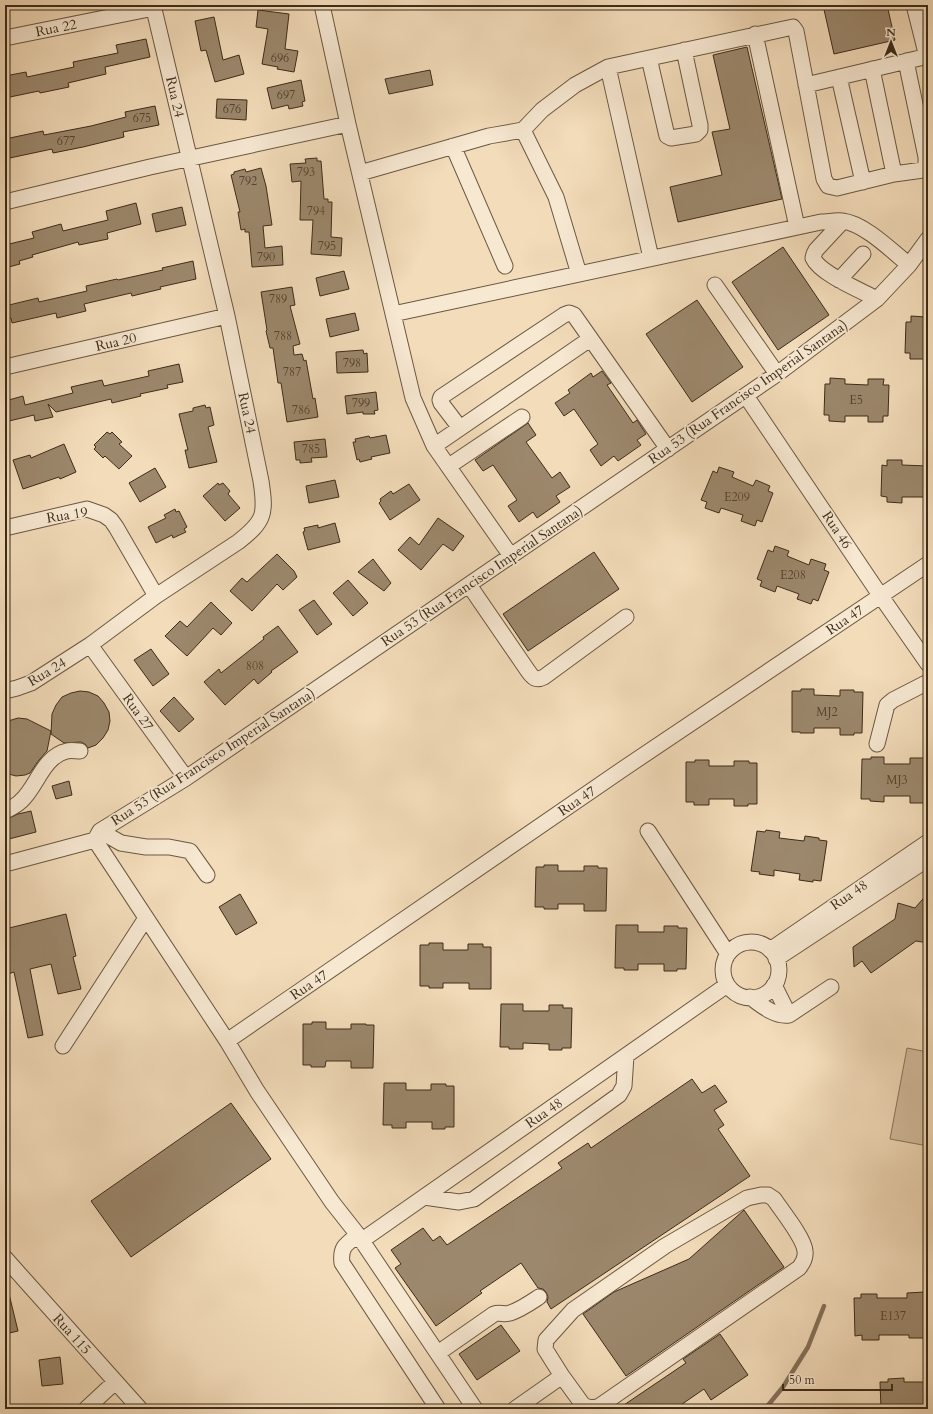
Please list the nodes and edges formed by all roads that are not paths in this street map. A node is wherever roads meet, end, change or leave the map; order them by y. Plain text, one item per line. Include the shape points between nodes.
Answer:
1 (322, 5) edge
2 (914, 5) edge
3 (153, 6) edge
4 (755, 34) junction
5 (5, 38) edge
6 (684, 50) junction
7 (649, 58) junction
8 (906, 61) junction
9 (608, 68) junction
10 (872, 69) junction
11 (839, 77) junction
12 (806, 85) junction
13 (348, 124) junction
14 (523, 130) junction
15 (453, 146) junction
16 (190, 159) junction
17 (360, 173) junction
18 (894, 174) junction
19 (863, 182) junction
20 (5, 202) edge
21 (842, 221) junction
22 (797, 227) junction
23 (928, 239) edge
24 (863, 254) dead end
25 (651, 258) junction
26 (909, 265) junction
27 (505, 266) dead end
28 (579, 274) junction
29 (839, 280) junction
30 (715, 285) dead end
31 (878, 299) junction
32 (393, 314) junction
33 (227, 316) junction
34 (590, 339) junction
35 (5, 367) edge
36 (777, 374) junction
37 (746, 396) junction
38 (522, 418) dead end
39 (460, 428) junction
40 (434, 446) junction
41 (668, 450) junction
42 (449, 466) junction
43 (5, 528) edge
44 (511, 556) junction
45 (928, 564) edge
46 (469, 585) junction
47 (156, 596) junction
48 (880, 596) junction
49 (626, 617) dead end
50 (90, 645) junction
51 (928, 664) edge
52 (928, 682) edge
53 (5, 691) edge
54 (877, 744) dead end
55 (80, 751) dead end
56 (186, 778) junction
57 (5, 811) edge
58 (648, 831) dead end
59 (97, 836) junction
60 (928, 842) edge
61 (928, 859) edge
62 (5, 864) edge
63 (207, 875) dead end
64 (879, 883) junction
65 (146, 918) junction
66 (728, 954) junction
67 (773, 954) junction
68 (727, 985) junction
69 (774, 985) junction
70 (831, 987) dead end
71 (750, 998) junction
72 (789, 1015) junction
73 (227, 1041) junction
74 (63, 1046) dead end
75 (626, 1056) junction
76 (424, 1197) junction
77 (360, 1238) junction
78 (5, 1258) edge
79 (539, 1297) dead end
80 (438, 1353) junction
81 (562, 1376) junction
82 (115, 1382) junction
83 (86, 1409) edge
84 (140, 1409) edge
85 (438, 1409) edge
86 (475, 1409) edge
87 (515, 1409) edge

1 - 13 street
2 - 8 street via 926,55 920,59
3 - 5 street, Rua 22
3 - 16 street, Rua 24
4 - 6 street
4 - 12 street via 793,27
4 - 22 street
6 - 7 street
6 - 7 street via 700,125 700,130 696,134 672,138 667,136
7 - 9 street
8 - 10 street
8 - 18 street via 927,165 922,170
9 - 14 street via 570,89 542,110
9 - 25 street
10 - 11 street
10 - 18 street
11 - 12 street
11 - 19 street
12 - 19 street via 824,179 828,186 836,188
13 - 16 street
13 - 17 street
14 - 15 street
14 - 28 street via 556,197
15 - 17 street
15 - 27 street
16 - 20 street
16 - 33 street, Rua 24
17 - 32 street
18 - 19 street
21 - 22 street
21 - 26 street via 858,225
21 - 29 street via 816,250 813,258 818,266
22 - 25 street
23 - 26 street, Rua 53 (Rua Francisco Imperial Santana)
24 - 29 street
25 - 28 street
26 - 31 street, Rua 53 (Rua Francisco Imperial Santana)
28 - 32 street
29 - 31 street
30 - 36 street
31 - 36 street, Rua 53 (Rua Francisco Imperial Santana)
32 - 40 street via 412,398
33 - 35 street, Rua 20
33 - 47 street, Rua 24 via 261,481 264,502 261,520 238,542
34 - 39 street
34 - 39 street via 574,315 567,313 441,397 441,403
34 - 41 street
36 - 37 street, Rua 53 (Rua Francisco Imperial Santana)
37 - 41 street, Rua 53 (Rua Francisco Imperial Santana)
37 - 48 street, Rua 46
38 - 42 street
39 - 40 street
40 - 42 street
41 - 44 street, Rua 53 (Rua Francisco Imperial Santana)
42 - 44 street
43 - 47 street, Rua 19 via 87,510 104,515 116,527
44 - 46 street, Rua 53 (Rua Francisco Imperial Santana)
45 - 48 street, Rua 47
46 - 49 street via 528,671 539,680
46 - 56 street, Rua 53 (Rua Francisco Imperial Santana)
47 - 50 street, Rua 24
48 - 51 street, Rua 46
48 - 73 street, Rua 47
50 - 53 street, Rua 24 via 31,683
50 - 56 street, Rua 27
52 - 54 street via 887,705
55 - 57 street via 67,751 55,757 45,767 23,800
56 - 59 street, Rua 53 (Rua Francisco Imperial Santana)
58 - 66 street
59 - 62 street, Rua 53 (Rua Francisco Imperial Santana)
59 - 63 street via 121,843 190,851
59 - 65 street
60 - 64 street, Rua 48
61 - 64 street, Rua 48
64 - 67 street, Rua 48
65 - 73 street
65 - 74 street
66 - 67 street via 739,944 755,942
66 - 68 street via 723,970
67 - 69 street via 778,972
68 - 71 street via 733,992
68 - 75 street, Rua 48
69 - 71 street via 768,992
69 - 72 street
70 - 72 street
71 - 72 street via 774,1013
73 - 77 street via 257,1091 332,1202
75 - 76 street, Rua 48
75 - 76 street via 624,1086 618,1095 474,1199 460,1202
76 - 77 street, Rua 48
77 - 80 street
77 - 85 street, Rua 48 via 346,1244 341,1253 342,1263
78 - 82 street, Rua 115
79 - 80 street via 511,1313 494,1314
80 - 86 street
81 - 81 street via 545,1349 546,1340 572,1310 665,1246 747,1198 768,1195 774,1199 803,1242 805,1260 799,1268 598,1406 590,1408 583,1405
81 - 87 street
82 - 83 street
82 - 84 street, Rua 115

